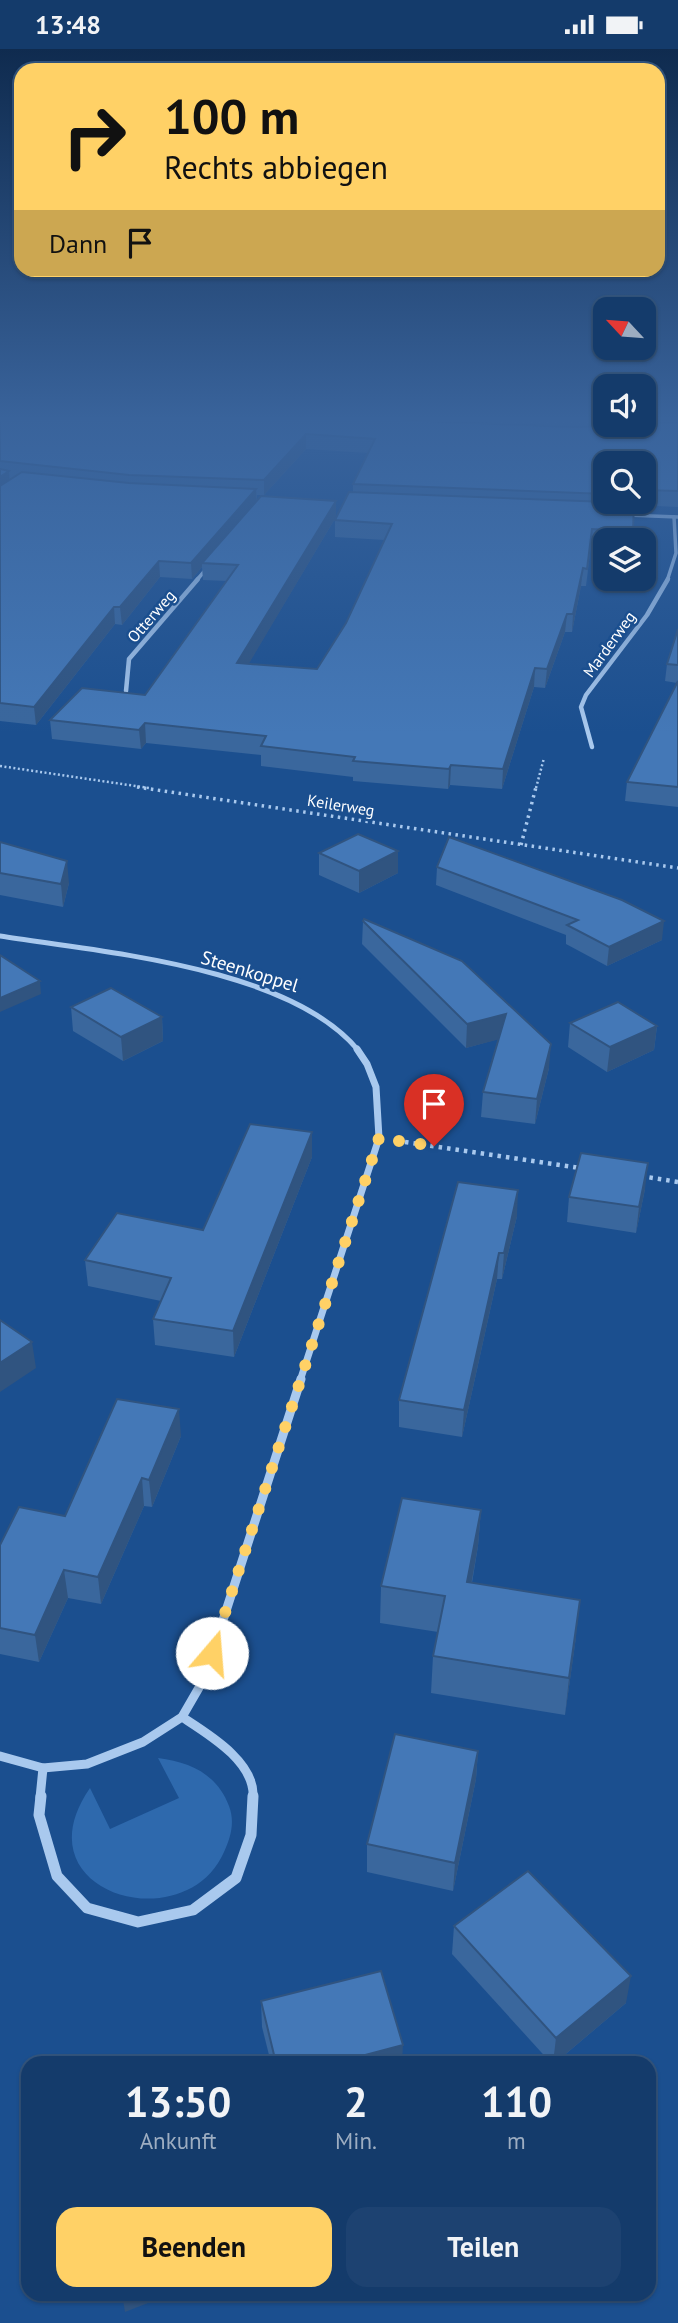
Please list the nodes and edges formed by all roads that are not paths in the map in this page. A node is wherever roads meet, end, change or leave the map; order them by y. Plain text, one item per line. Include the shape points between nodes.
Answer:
1 (676, 521) edge
2 (211, 564) edge
3 (126, 691) edge
4 (592, 747) dead end
5 (0, 936) edge
6 (182, 1717) junction
7 (0, 1756) edge
8 (43, 1768) junction

1 - 4 street, Marderweg via 672,569 581,707
2 - 3 street, Otterweg via 129,659
5 - 6 street, Steenkoppel via 222,977 273,993 328,1021 353,1044 379,1094 379,1138 204,1679
6 - 8 street, Steenkoppel via 143,1742 87,1764
6 - 8 street via 230,1749 254,1788 251,1835 236,1878 193,1910 138,1922 87,1909 57,1876 39,1815
7 - 8 street, Steenkoppel

